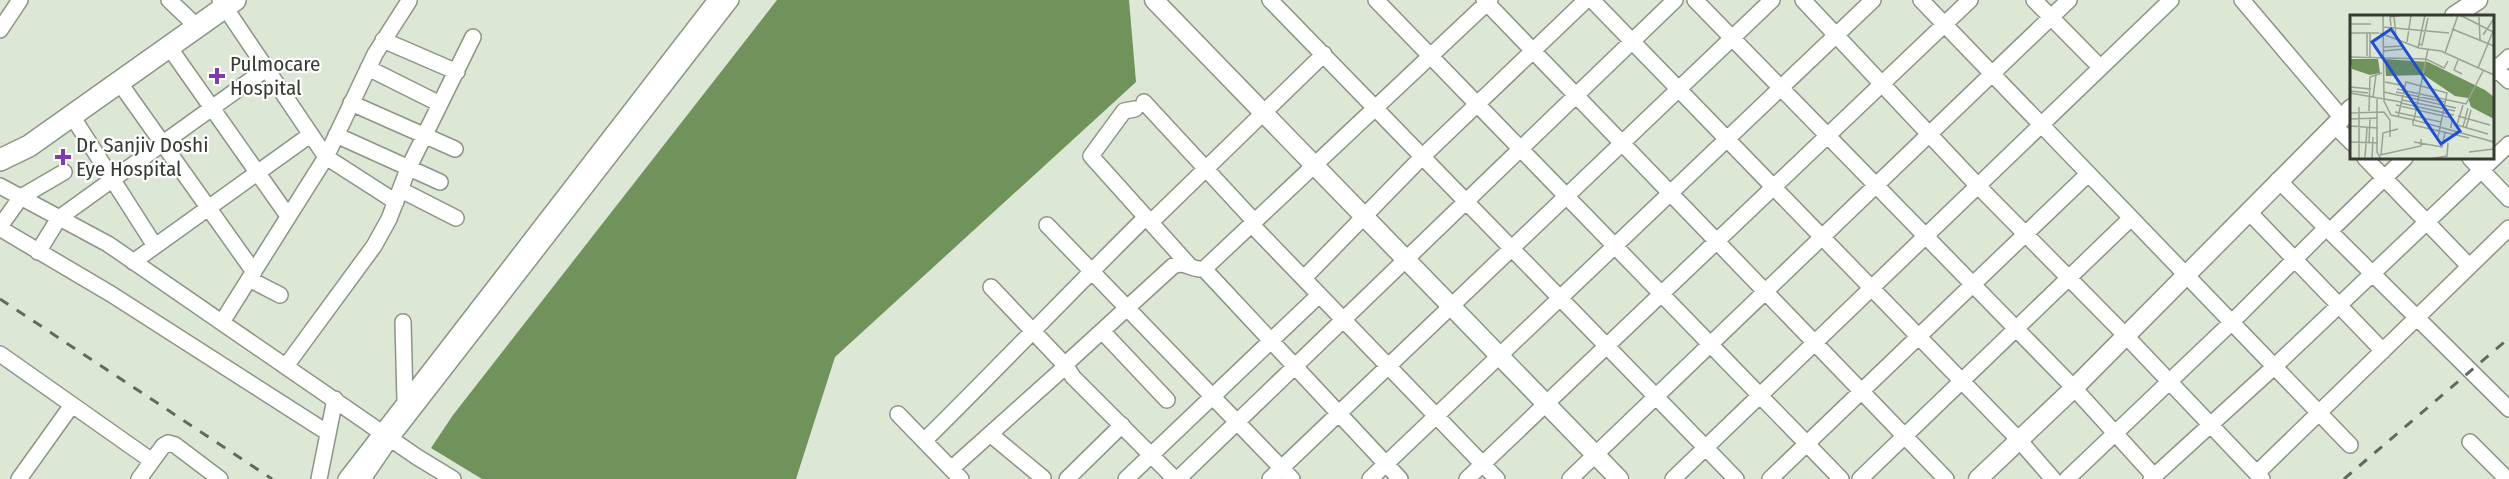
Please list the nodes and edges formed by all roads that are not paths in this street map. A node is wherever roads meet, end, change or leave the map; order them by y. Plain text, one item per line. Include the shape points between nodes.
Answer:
1 (20, 0) edge
2 (169, 0) edge
3 (716, 0) edge
4 (730, 0) edge
5 (1154, 0) edge
6 (1270, 0) edge
7 (1377, 0) edge
8 (1586, 0) edge
9 (1592, 0) edge
10 (1675, 0) edge
11 (1695, 0) edge
12 (1772, 0) edge
13 (1803, 0) edge
14 (1873, 0) edge
15 (1922, 0) edge
16 (1970, 0) edge
17 (2034, 0) edge
18 (2069, 0) edge
19 (2171, 0) edge
20 (2242, 0) edge
21 (2478, 0) edge
22 (409, 1) edge
23 (1487, 1) edge
24 (224, 2) edge
25 (2456, 15) edge
26 (2051, 17) junction
27 (189, 19) junction
28 (1945, 25) junction
29 (0, 30) edge
30 (1836, 35) junction
31 (473, 37) dead end
32 (1732, 38) junction
33 (383, 40) junction
34 (1632, 41) junction
35 (169, 46) junction
36 (1533, 51) junction
37 (1324, 54) junction
38 (1432, 55) junction
39 (2509, 57) edge
40 (2100, 67) junction
41 (368, 68) junction
42 (267, 69) junction
43 (2494, 69) edge
44 (457, 72) junction
45 (1992, 74) junction
46 (2509, 81) edge
47 (119, 82) junction
48 (1882, 84) junction
49 (1781, 88) junction
50 (1678, 89) junction
51 (1576, 95) junction
52 (351, 103) junction
53 (1479, 103) junction
54 (440, 104) junction
55 (212, 108) junction
56 (1377, 108) junction
57 (1263, 112) junction
58 (72, 116) junction
59 (2342, 117) edge
60 (2040, 125) junction
61 (1929, 134) junction
62 (310, 135) junction
63 (336, 135) junction
64 (424, 136) junction
65 (1828, 136) junction
66 (2350, 138) edge
67 (1727, 139) junction
68 (1622, 142) junction
69 (162, 144) junction
70 (2509, 144) edge
71 (1522, 148) junction
72 (455, 149) dead end
73 (1, 155) edge
74 (1423, 156) junction
75 (326, 158) junction
76 (2494, 158) edge
77 (2366, 159) edge
78 (2404, 159) edge
79 (2471, 159) edge
80 (2493, 159) edge
81 (1314, 165) junction
82 (408, 169) junction
83 (1206, 169) junction
84 (2482, 170) junction
85 (64, 171) dead end
86 (258, 172) junction
87 (2088, 174) junction
88 (2384, 178) junction
89 (112, 180) junction
90 (2278, 180) junction
91 (440, 182) dead end
92 (1977, 185) junction
93 (0, 186) edge
94 (1875, 186) junction
95 (1774, 187) junction
96 (1671, 193) junction
97 (1566, 195) junction
98 (398, 196) junction
99 (21, 197) junction
100 (2509, 199) edge
101 (1467, 201) junction
102 (207, 209) junction
103 (2248, 211) junction
104 (288, 216) junction
105 (59, 218) junction
106 (456, 218) dead end
107 (1366, 218) junction
108 (2132, 218) junction
109 (1148, 220) junction
110 (2426, 222) junction
111 (1254, 223) junction
112 (1047, 225) dead end
113 (2509, 228) edge
114 (2328, 229) junction
115 (2025, 234) junction
116 (1924, 236) junction
117 (1822, 237) junction
118 (1717, 241) junction
119 (155, 246) junction
120 (1615, 246) junction
121 (1511, 247) junction
122 (529, 251) junction
123 (38, 252) junction
124 (1406, 260) junction
125 (2294, 260) junction
126 (133, 262) junction
127 (1188, 264) junction
128 (2469, 266) junction
129 (1204, 269) junction
130 (1091, 271) junction
131 (2372, 273) junction
132 (2187, 274) junction
133 (251, 275) junction
134 (1304, 278) junction
135 (2068, 278) junction
136 (1972, 285) junction
137 (991, 287) dead end
138 (1871, 287) junction
139 (1766, 291) junction
140 (1662, 294) junction
141 (280, 295) dead end
142 (1320, 295) junction
143 (1560, 298) junction
144 (1450, 305) junction
145 (2338, 305) junction
146 (1127, 308) junction
147 (2417, 317) junction
148 (1343, 319) junction
149 (222, 322) junction
150 (403, 322) dead end
151 (2232, 322) junction
152 (2016, 330) junction
153 (1102, 331) junction
154 (1034, 332) junction
155 (2126, 336) junction
156 (1918, 337) junction
157 (1270, 342) junction
158 (1814, 342) junction
159 (1710, 345) junction
160 (1606, 346) junction
161 (2383, 351) junction
162 (0, 354) edge
163 (1500, 356) junction
164 (1388, 365) junction
165 (286, 366) junction
166 (1066, 366) junction
167 (2275, 366) junction
168 (1294, 367) junction
169 (1962, 381) junction
170 (2169, 381) junction
171 (2074, 388) junction
172 (1862, 391) junction
173 (1759, 395) junction
174 (1213, 397) junction
175 (1656, 397) junction
176 (335, 399) junction
177 (1167, 400) dead end
178 (405, 401) junction
179 (1546, 404) junction
180 (72, 405) junction
181 (2509, 409) edge
182 (1338, 413) junction
183 (2320, 413) junction
184 (898, 414) dead end
185 (1436, 416) junction
186 (1237, 422) junction
187 (2211, 424) junction
188 (1122, 425) junction
189 (328, 433) junction
190 (2115, 433) junction
191 (387, 434) junction
192 (990, 434) junction
193 (1905, 436) junction
194 (2019, 440) junction
195 (924, 441) junction
196 (2470, 441) dead end
197 (1807, 444) junction
198 (2350, 445) dead end
199 (1704, 448) junction
200 (1152, 454) junction
201 (1596, 455) junction
202 (152, 460) junction
203 (1386, 464) junction
204 (1483, 464) junction
205 (956, 474) edge
206 (1281, 475) edge
207 (2259, 476) edge
208 (1043, 478) edge
209 (2153, 478) edge
210 (19, 479) edge
211 (139, 479) edge
212 (220, 479) edge
213 (319, 479) edge
214 (347, 479) edge
215 (363, 479) edge
216 (453, 479) edge
217 (1067, 479) edge
218 (1126, 479) edge
219 (1176, 479) edge
220 (1370, 479) edge
221 (1400, 479) edge
222 (1467, 479) edge
223 (1497, 479) edge
224 (1570, 479) edge
225 (1619, 479) edge
226 (1672, 479) edge
227 (1736, 479) edge
228 (1770, 479) edge
229 (1841, 479) edge
230 (1860, 479) edge
231 (1946, 479) edge
232 (1977, 479) edge
233 (2053, 479) edge
234 (2067, 479) edge
235 (2507, 479) edge

1 - 29 street
2 - 27 street
3 - 122 street
4 - 122 street
5 - 57 main road
6 - 37 street
7 - 38 street
8 - 36 street
9 - 34 street
10 - 34 street
11 - 32 street
12 - 32 street
13 - 30 street
14 - 30 street
15 - 28 street
16 - 28 street
17 - 26 street
18 - 26 street
19 - 40 street
20 - 59 street
21 - 25 main road
22 - 33 street
23 - 36 street
23 - 38 street
24 - 27 highway
24 - 35 highway
24 - 42 street
26 - 40 street
26 - 45 street
27 - 73 highway via 21,135
28 - 45 street
28 - 48 street
30 - 48 street
30 - 49 street
31 - 44 street
32 - 49 street
32 - 50 street
33 - 41 street
33 - 44 street
34 - 50 street
34 - 51 street
35 - 47 highway
35 - 55 street
36 - 51 street
36 - 53 street
37 - 56 street
37 - 57 street
38 - 53 street
38 - 56 street
39 - 43 street
40 - 60 street
41 - 52 street
41 - 54 street
42 - 55 street
42 - 62 street
43 - 46 street
44 - 54 street
45 - 60 street
45 - 61 street
47 - 58 highway
47 - 69 street
48 - 61 street
48 - 65 street
49 - 65 street
49 - 67 street
50 - 67 street
50 - 68 street
51 - 68 street
51 - 71 street
52 - 63 street
52 - 64 street
53 - 71 street
53 - 74 street
54 - 64 street
55 - 69 street
55 - 86 street
56 - 74 street
56 - 81 street
57 - 81 main road
57 - 83 street
58 - 73 highway via 29,147
58 - 89 street
59 - 66 street
59 - 90 main road
60 - 87 street
60 - 92 street
61 - 92 street
61 - 94 street
62 - 75 street
62 - 86 street
63 - 75 street
63 - 82 street
64 - 72 street
64 - 82 street
65 - 94 street
65 - 95 street
67 - 95 street
67 - 96 street
68 - 96 street
68 - 97 street
69 - 89 street
69 - 102 street
70 - 76 street
71 - 97 street
71 - 101 street
74 - 101 street
74 - 107 street
75 - 98 street
75 - 104 street
77 - 88 street
78 - 88 street
79 - 84 street
80 - 84 street
81 - 107 main road
81 - 111 street
82 - 91 street
82 - 98 street
83 - 109 street
83 - 109 street via 1139,106 1124,111 1091,156
83 - 111 street
84 - 100 street
84 - 110 street
85 - 99 street
86 - 102 street
86 - 104 street
87 - 108 street
87 - 115 street
88 - 110 street
88 - 114 street
89 - 105 street
89 - 119 street
90 - 103 main road
90 - 114 street
92 - 115 street
92 - 116 street
93 - 99 street
94 - 116 street
94 - 117 street
95 - 117 street
95 - 118 street
96 - 118 street
96 - 120 street
97 - 120 street
97 - 121 street
98 - 106 street
98 - 165 street via 374,246
99 - 105 street
99 - 123 street via 2,229
101 - 121 street
101 - 124 street
102 - 119 street
102 - 133 street
103 - 125 street
103 - 132 main road
104 - 133 street
105 - 123 street
105 - 126 street
107 - 124 main road
107 - 134 street
108 - 132 street
108 - 135 street
109 - 127 street
109 - 130 street
110 - 128 street
110 - 131 street
111 - 129 street
111 - 134 street
112 - 130 street
113 - 128 street
114 - 125 street
114 - 131 street
115 - 135 street
115 - 136 street
116 - 136 street
116 - 138 street
117 - 138 street
117 - 139 street
118 - 139 street
118 - 140 street
119 - 126 street
120 - 140 street
120 - 143 street
121 - 143 street
121 - 144 street
122 - 178 street
122 - 191 street
123 - 189 street via 111,294
124 - 144 main road
124 - 148 street
125 - 145 street
125 - 151 street
126 - 149 street
127 - 129 street via 1197,270
127 - 146 street via 1173,266
128 - 147 street
129 - 157 street
130 - 146 street
130 - 154 street
131 - 145 street
131 - 147 street
132 - 151 street
132 - 155 main road
133 - 141 street
133 - 149 street
134 - 142 street
135 - 152 street
135 - 155 street
136 - 152 street
136 - 156 street
137 - 154 street
138 - 156 street
138 - 158 street
139 - 158 street
139 - 159 street
140 - 159 street
140 - 160 street
142 - 148 street
142 - 157 street
143 - 160 street
143 - 163 street
144 - 163 main road
144 - 164 street
145 - 161 street
145 - 167 street
146 - 153 street
146 - 174 street
147 - 161 street
147 - 181 street
148 - 164 street
148 - 168 street
149 - 165 street
150 - 178 street
151 - 167 street
151 - 170 street
152 - 169 street
152 - 171 street
153 - 166 street
153 - 177 street
154 - 166 street
154 - 195 street
155 - 170 street
155 - 171 main road
156 - 169 street
156 - 172 street
157 - 168 street
157 - 174 street
158 - 172 street
158 - 173 street
159 - 173 street
159 - 175 street
160 - 175 street
160 - 179 street
161 - 183 street
162 - 180 street
163 - 179 main road
163 - 185 street
164 - 182 street
164 - 185 street
165 - 176 street
166 - 188 street
166 - 192 street
167 - 183 street
167 - 187 street
168 - 182 street
168 - 186 street
169 - 193 street
169 - 194 street
170 - 187 street
170 - 190 street
171 - 190 street
171 - 194 main road
172 - 193 street
172 - 197 street
173 - 197 street
173 - 199 street
174 - 186 street
174 - 200 street
175 - 199 street
175 - 201 street
176 - 189 street
176 - 191 street
178 - 191 street
179 - 201 main road
179 - 204 street
180 - 202 street
180 - 210 street
182 - 203 street
182 - 206 street
183 - 198 street
183 - 207 street
184 - 195 street
185 - 203 street
185 - 204 street
186 - 206 street
186 - 219 street
187 - 207 street
187 - 209 street
188 - 200 street
188 - 217 street
189 - 213 street
190 - 209 street
190 - 234 street
191 - 214 street
191 - 215 street
191 - 216 street
192 - 205 street
192 - 208 street
193 - 230 street
193 - 231 street
194 - 232 main road
194 - 233 street
195 - 205 street
196 - 235 street
197 - 228 street
197 - 229 street
199 - 226 street
199 - 227 street
200 - 218 street
200 - 219 street
201 - 224 street
201 - 225 main road
202 - 211 street
202 - 212 street via 168,443
203 - 220 street
203 - 221 street
204 - 222 street
204 - 223 street

